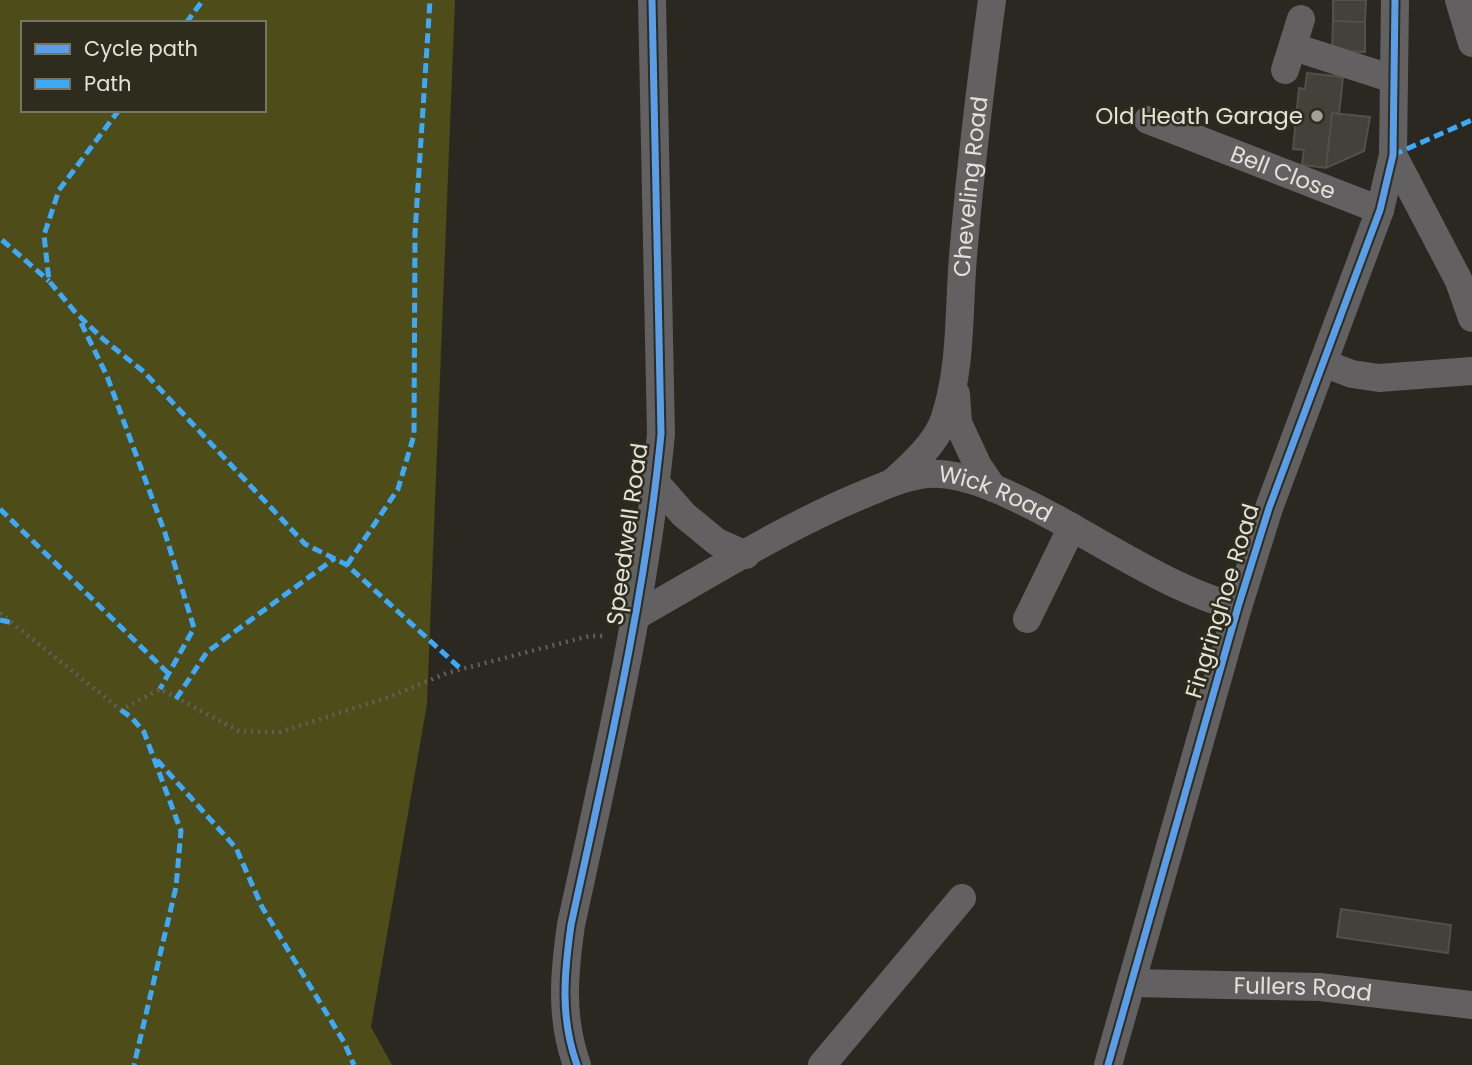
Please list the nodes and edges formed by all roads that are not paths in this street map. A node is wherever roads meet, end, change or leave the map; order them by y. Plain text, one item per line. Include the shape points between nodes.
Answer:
1 (652, 0) edge
2 (992, 0) edge
3 (1395, 0) edge
4 (1459, 0) edge
5 (1301, 19) dead end
6 (1472, 43) edge
7 (1393, 79) junction
8 (1148, 120) dead end
9 (1393, 155) junction
10 (1380, 210) junction
11 (1466, 278) edge
12 (1472, 318) edge
13 (1323, 363) junction
14 (1472, 371) edge
15 (955, 374) junction
16 (656, 483) junction
17 (891, 483) junction
18 (993, 488) junction
19 (1072, 527) junction
20 (746, 555) junction
21 (1238, 607) junction
22 (1027, 619) dead end
23 (634, 626) junction
24 (962, 898) dead end
25 (1133, 983) junction
26 (1472, 1005) edge
27 (577, 1065) edge
28 (822, 1065) edge
29 (1108, 1065) edge

1 - 16 street, Speedwell Road via 662,388
2 - 15 street, Cheveling Road via 965,233
3 - 7 street
4 - 6 street
5 - 7 street via 1289,59
7 - 9 street
8 - 10 street, Bell Close
9 - 10 street, Fingringhoe Road
9 - 11 street
10 - 13 street, Fingringhoe Road
11 - 12 street
13 - 14 street via 1379,378
13 - 21 street, Fingringhoe Road
15 - 17 street, Cheveling Road via 944,422 918,460
15 - 18 street, Cheveling Road via 958,423
16 - 20 street via 684,515 717,542
16 - 23 street, Speedwell Road
17 - 18 street, Wick Road via 928,474
17 - 20 street, Wick Road via 818,514
18 - 19 street, Wick Road
19 - 21 street, Wick Road via 1160,575
19 - 22 street
20 - 23 street, Wick Road
21 - 25 street, Fingringhoe Road
23 - 27 street, Speedwell Road via 564,973 564,1008
24 - 28 street
25 - 26 street, Fullers Road via 1320,988
25 - 29 street, Fingringhoe Road

